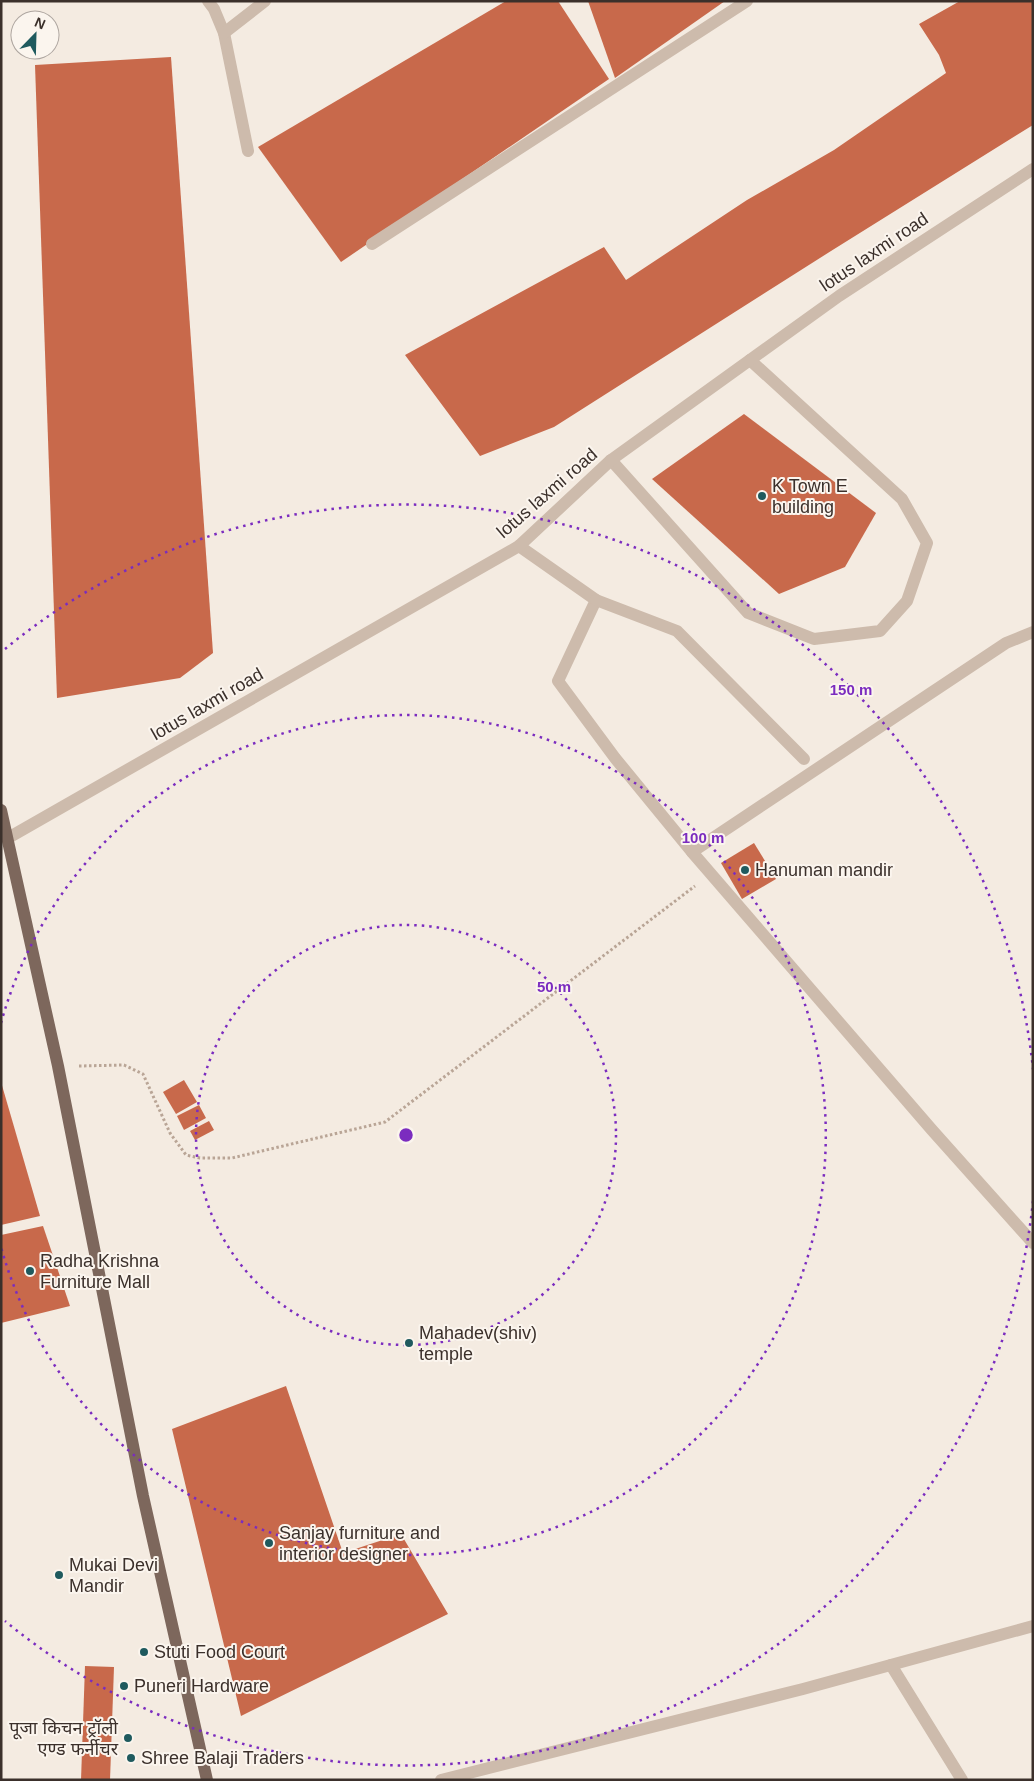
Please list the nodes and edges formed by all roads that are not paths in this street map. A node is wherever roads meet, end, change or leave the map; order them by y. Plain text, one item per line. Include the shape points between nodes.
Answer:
1 (208, 1) edge
2 (265, 1) edge
3 (747, 1) edge
4 (224, 33) junction
5 (248, 151) dead end
6 (1033, 169) edge
7 (372, 244) dead end
8 (750, 360) junction
9 (612, 460) junction
10 (519, 546) junction
11 (596, 600) junction
12 (1033, 632) edge
13 (804, 759) dead end
14 (1, 810) edge
15 (8, 838) junction
16 (692, 852) junction
17 (1033, 1243) edge
18 (1033, 1626) edge
19 (891, 1665) junction
20 (207, 1780) edge
21 (441, 1780) edge
22 (962, 1780) edge

1 - 4 street
2 - 4 street
3 - 7 street
4 - 5 street
6 - 8 street, lotus laxmi road via 839,296
8 - 9 street, lotus laxmi road
8 - 9 street via 902,499 927,543 907,600 880,632 814,639 748,613
9 - 10 street, lotus laxmi road
10 - 11 street
10 - 15 street, lotus laxmi road
11 - 13 street via 677,630
11 - 16 street via 558,681 615,758
12 - 16 street via 1006,643
14 - 15 main road
15 - 20 main road via 58,1066 143,1496
16 - 17 street
18 - 19 street
19 - 21 street
19 - 22 street

